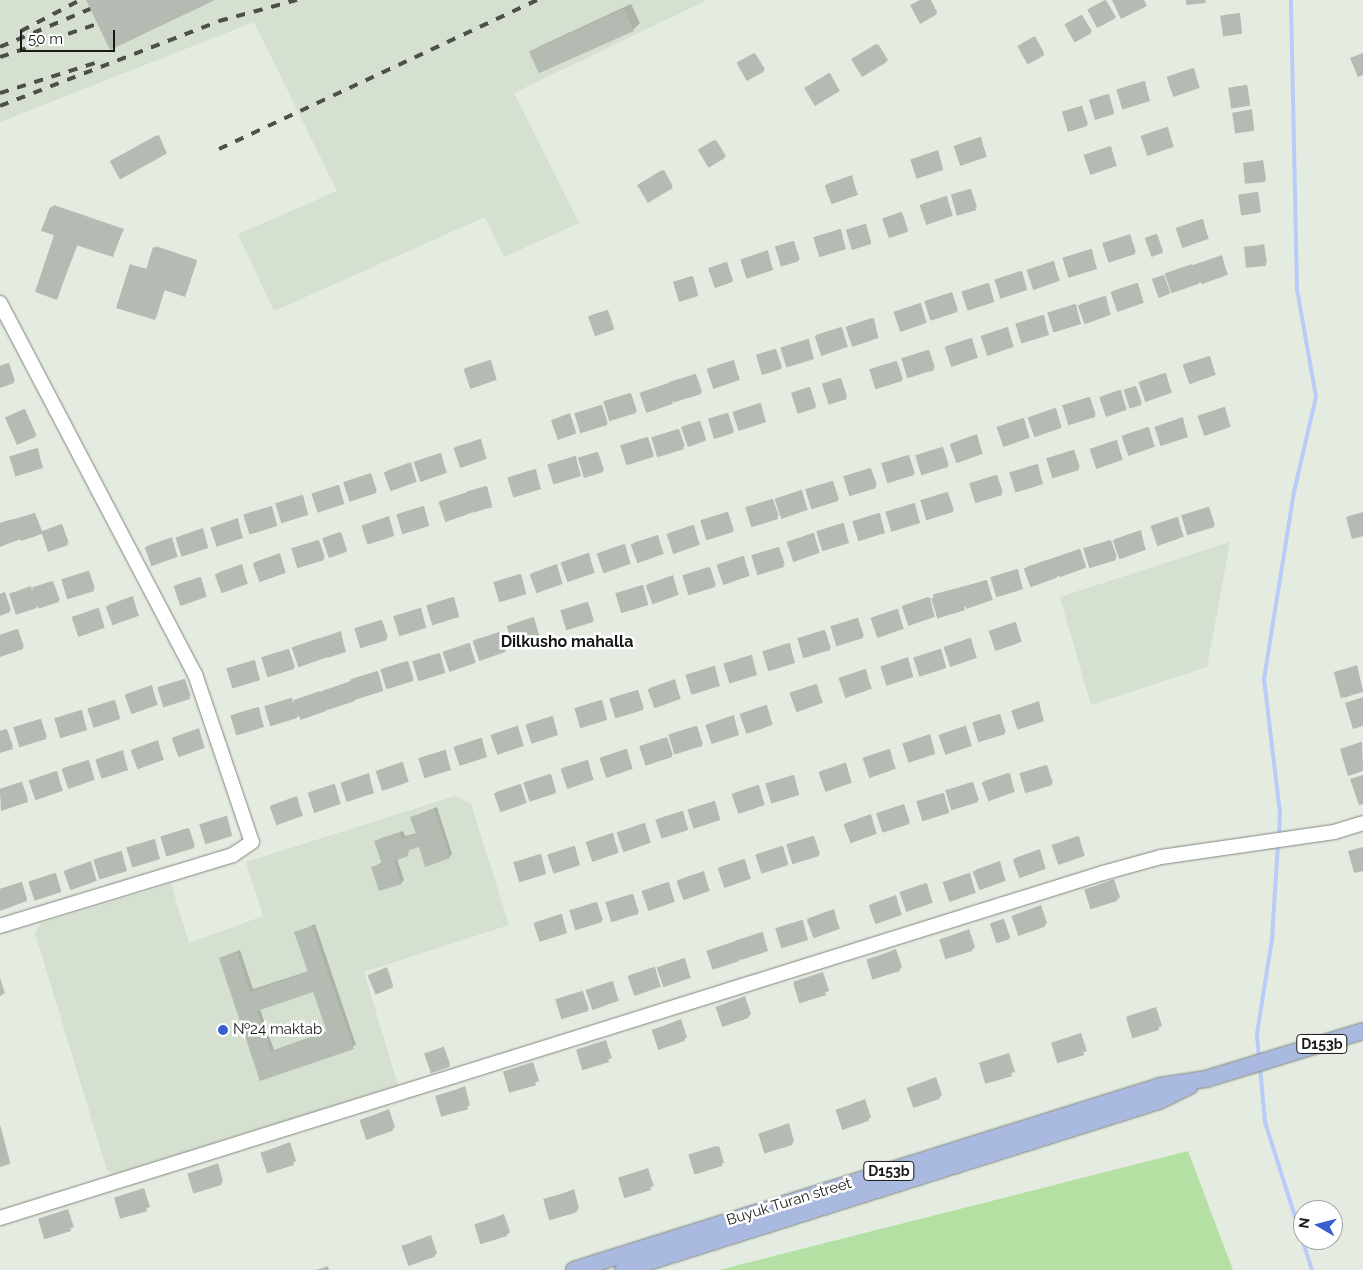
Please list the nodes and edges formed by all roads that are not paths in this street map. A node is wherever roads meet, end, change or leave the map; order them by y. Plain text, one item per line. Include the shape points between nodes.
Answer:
1 (0, 303) edge
2 (1363, 823) edge
3 (0, 926) edge
4 (1363, 1031) edge
5 (1206, 1079) junction
6 (0, 1218) edge
7 (574, 1270) edge
8 (623, 1270) edge

1 - 3 street via 195,674 252,842 233,855
2 - 6 street via 1161,857 1103,873
4 - 5 main road, Buyuk Turan street / D153b
5 - 7 main road, Buyuk Turan street / D153b via 1160,1086
5 - 8 main road, Buyuk Turan street / D153b via 1159,1101

